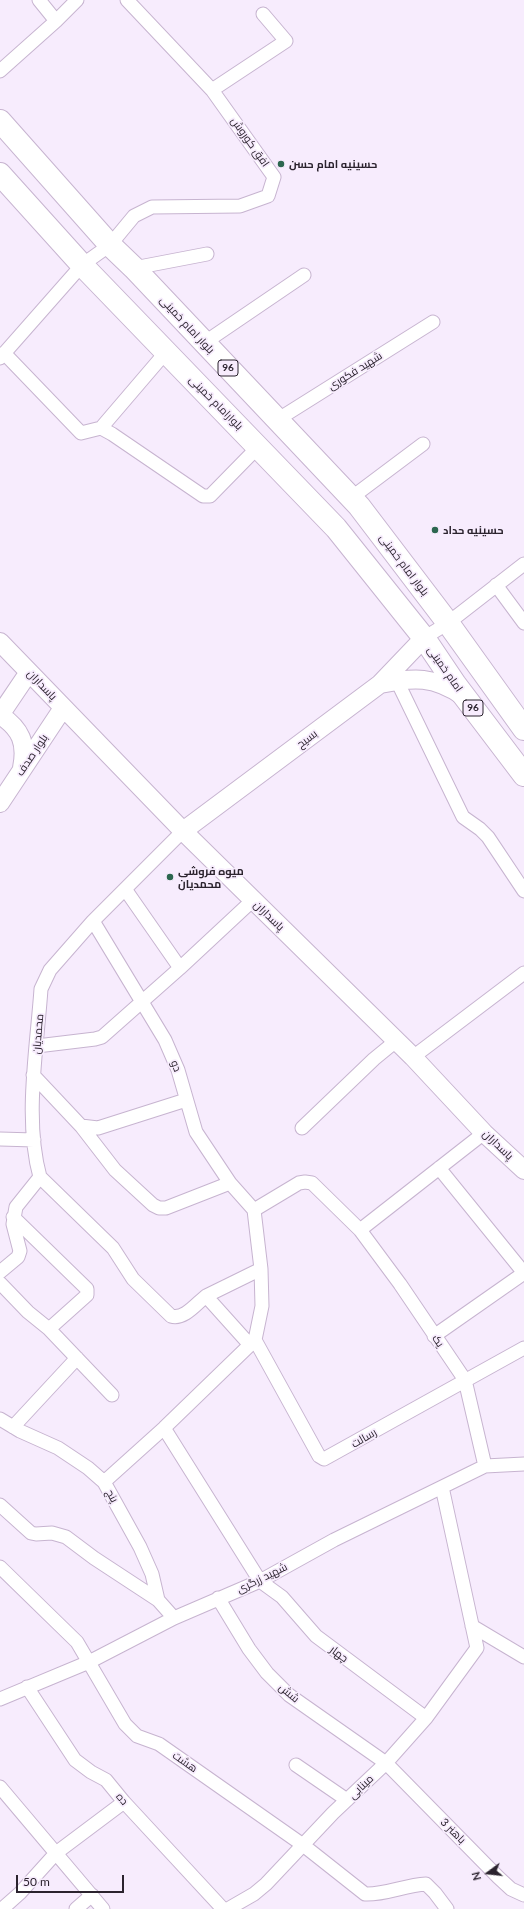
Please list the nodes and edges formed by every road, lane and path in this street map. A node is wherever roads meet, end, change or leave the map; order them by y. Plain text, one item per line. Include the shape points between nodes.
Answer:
1 (39, 0) edge
2 (77, 0) edge
3 (127, 0) edge
4 (263, 14) dead end
5 (56, 21) junction
6 (0, 71) edge
7 (212, 90) junction
8 (0, 121) edge
9 (0, 174) edge
10 (110, 245) junction
11 (207, 254) dead end
12 (82, 265) junction
13 (134, 268) junction
14 (304, 275) dead end
15 (433, 322) dead end
16 (204, 343) junction
17 (166, 352) junction
18 (2, 355) edge
19 (277, 420) junction
20 (101, 428) junction
21 (423, 444) dead end
22 (258, 446) junction
23 (351, 498) junction
24 (523, 566) edge
25 (496, 585) junction
26 (448, 623) junction
27 (524, 623) edge
28 (424, 638) junction
29 (0, 642) edge
30 (29, 672) junction
31 (397, 680) junction
32 (380, 684) junction
33 (464, 696) junction
34 (63, 708) junction
35 (0, 715) edge
36 (524, 729) edge
37 (21, 771) junction
38 (524, 775) edge
39 (0, 803) edge
40 (183, 831) junction
41 (125, 889) junction
42 (524, 891) edge
43 (253, 900) junction
44 (93, 921) junction
45 (180, 968) junction
46 (524, 973) edge
47 (141, 1001) junction
48 (396, 1040) junction
49 (37, 1046) junction
50 (413, 1057) junction
51 (33, 1076) junction
52 (186, 1100) junction
53 (81, 1126) junction
54 (302, 1128) dead end
55 (484, 1133) junction
56 (0, 1139) edge
57 (34, 1140) junction
58 (439, 1168) junction
59 (524, 1170) edge
60 (40, 1177) junction
61 (230, 1183) junction
62 (254, 1210) junction
63 (13, 1217) junction
64 (360, 1230) junction
65 (261, 1269) junction
66 (0, 1272) edge
67 (524, 1273) edge
68 (0, 1283) edge
69 (206, 1296) junction
70 (49, 1329) junction
71 (434, 1336) junction
72 (253, 1343) junction
73 (524, 1348) edge
74 (77, 1358) junction
75 (465, 1380) junction
76 (112, 1395) dead end
77 (0, 1418) edge
78 (13, 1427) junction
79 (164, 1428) junction
80 (524, 1464) edge
81 (485, 1466) junction
82 (104, 1482) junction
83 (442, 1487) junction
84 (0, 1505) edge
85 (0, 1567) edge
86 (260, 1581) junction
87 (218, 1598) junction
88 (158, 1600) junction
89 (174, 1618) junction
90 (472, 1626) junction
91 (524, 1658) edge
92 (89, 1662) junction
93 (27, 1687) junction
94 (0, 1699) edge
95 (426, 1718) junction
96 (386, 1763) junction
97 (296, 1765) dead end
98 (0, 1787) edge
99 (347, 1800) junction
100 (124, 1802) junction
101 (303, 1845) junction
102 (56, 1853) junction
103 (92, 1895) junction
104 (524, 1895) edge
105 (2, 1909) edge
106 (76, 1909) edge
107 (103, 1909) edge
108 (223, 1909) edge
109 (228, 1909) edge
110 (447, 1909) edge

1 - 5 street
2 - 5 street
3 - 7 street
4 - 7 street via 286,41
5 - 6 street
7 - 10 street, افق کوروش via 274,177 268,196 240,206 152,207 134,216
8 - 10 highway, بلوار امام خمینی / 96
9 - 12 highway, بلوارامام خمینی / 96
10 - 12 street
10 - 13 highway, بلوار امام خمینی / 96
11 - 13 street
12 - 17 highway, بلوارامام خمینی / 96
12 - 18 street
13 - 16 highway, بلوار امام خمینی / 96
14 - 16 street
15 - 19 street, شهید فکوری
16 - 19 highway, بلوار امام خمینی / 96
17 - 20 street
17 - 22 highway, بلوارامام خمینی / 96
18 - 20 street via 81,433
19 - 23 highway, بلوار امام خمینی / 96
20 - 22 street via 203,496 210,496
21 - 23 street
22 - 28 highway, بلوارامام خمینی / 96 via 336,528
23 - 26 highway, بلوار امام خمینی / 96
24 - 25 street
25 - 26 street
25 - 27 street
26 - 28 street
26 - 36 highway, 96
28 - 32 street, بسیح
28 - 33 highway, امام خمینی / 96
29 - 30 street, پاسداران
30 - 34 street, پاسداران
30 - 35 street
31 - 32 street
31 - 33 street via 424,680 446,685
31 - 42 street via 463,817 488,837
32 - 40 street, بسیح
33 - 38 highway, امام خمینی / 96
34 - 37 street, بلوار صدف
34 - 40 street, پاسداران
35 - 37 street via 11,722 22,738 24,759
37 - 39 street, بلوار صدف
40 - 41 street, محمدیان
40 - 43 street, پاسداران
41 - 44 street, محمدیان
41 - 45 street
43 - 45 street
43 - 48 street, پاسداران
44 - 47 street, دو
44 - 49 street, محمدیان via 45,978 41,989
45 - 47 street
46 - 50 street
47 - 49 street via 102,1037
47 - 52 street, دو via 165,1040 178,1070
48 - 50 street, پاسداران
48 - 54 street
49 - 51 street, محمدیان
50 - 55 street, پاسداران
51 - 53 street
51 - 57 street, محمدیان
52 - 53 street via 98,1128
52 - 61 street, دو via 196,1132
53 - 61 street via 116,1170 159,1208 166,1208
55 - 58 street
55 - 59 street, پاسداران
56 - 57 street
57 - 60 street, محمدیان
58 - 64 street
58 - 67 street
60 - 63 street via 16,1207
60 - 69 street via 113,1248 133,1279 171,1316 182,1316
61 - 62 street, دو
62 - 64 street via 299,1183 312,1183
62 - 65 street
63 - 66 street via 20,1251 18,1257
63 - 70 street via 87,1289 87,1295
64 - 71 street, یک
65 - 69 street
65 - 72 street via 262,1306
67 - 71 street
68 - 70 street
69 - 72 street
70 - 74 street
71 - 75 street, یک
72 - 75 street, رسالت via 324,1459
72 - 79 street
73 - 75 street, رسالت
74 - 76 street
74 - 78 street
75 - 81 street, یک
77 - 78 street, پنج
78 - 82 street, پنج via 58,1448
79 - 82 street
79 - 86 street
80 - 81 street, شهید زرگری
81 - 83 street, شهید زرگری
82 - 88 street, پنج via 140,1547 152,1574
83 - 86 street, شهید زرگری via 334,1540
83 - 90 street
84 - 88 street via 30,1533 52,1533 66,1537
85 - 92 street, هشت via 77,1642
86 - 87 street, شهید زرگری
86 - 95 street, چهار via 282,1597 316,1636
87 - 89 street, شهید زرگری
87 - 96 street, شش via 267,1673 284,1689
88 - 89 street, پنج
89 - 92 street, شهید زرگری
90 - 91 street
90 - 95 street, مینابی via 477,1648
92 - 93 street, شهید زرگری
92 - 101 street, هشت via 126,1724 137,1736 159,1744
93 - 94 street, شهید زرگری
93 - 100 street, ده via 75,1760 106,1780
95 - 96 street, مینابی
96 - 99 street, مینابی
96 - 104 street, باهنر 3 via 498,1877 511,1889
97 - 99 street
98 - 102 street
99 - 101 street, مینابی
100 - 102 street
100 - 108 street, ده
101 - 109 street, مینابی via 266,1884
101 - 110 street, هشت via 365,1894 375,1895 426,1884
102 - 103 street
102 - 105 street
103 - 106 street
103 - 107 street

